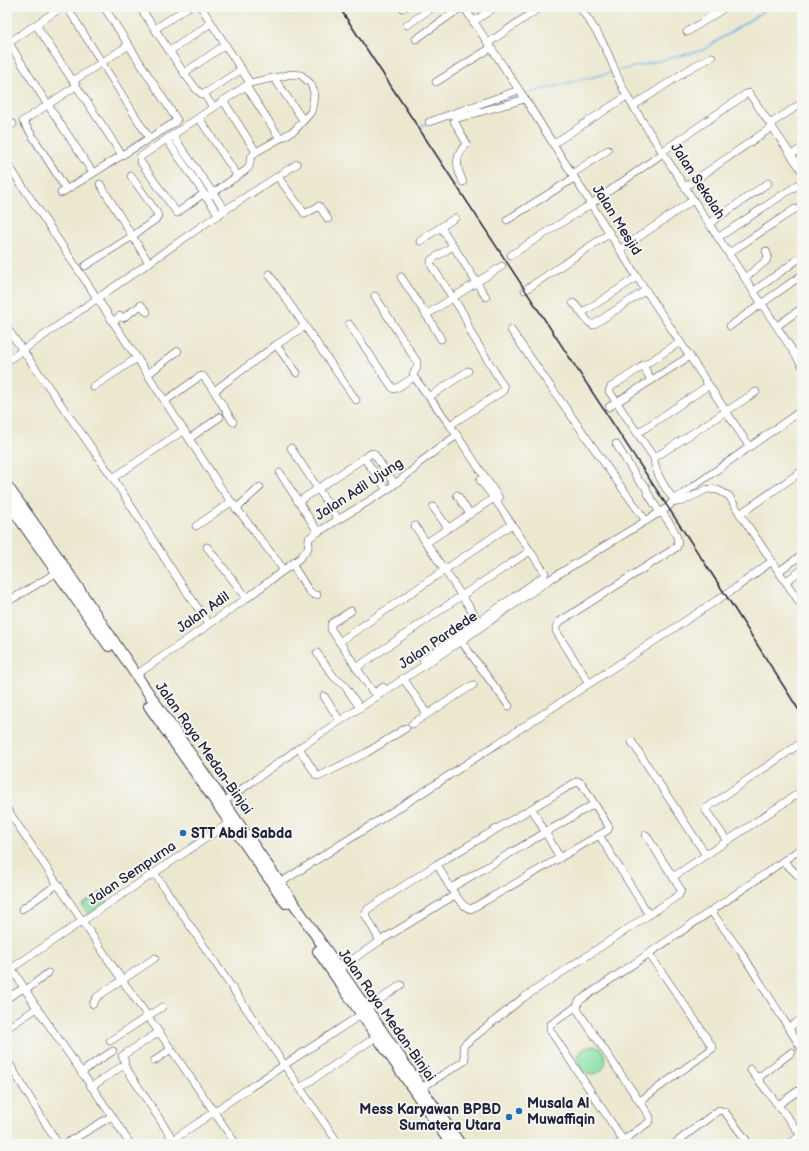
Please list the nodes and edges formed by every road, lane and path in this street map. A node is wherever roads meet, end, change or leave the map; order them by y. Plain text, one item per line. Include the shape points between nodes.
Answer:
1 (62, 7) edge
2 (67, 7) edge
3 (104, 7) edge
4 (141, 7) edge
5 (188, 7) edge
6 (201, 7) edge
7 (433, 7) edge
8 (463, 7) edge
9 (495, 7) edge
10 (580, 7) edge
11 (726, 7) edge
12 (539, 8) edge
13 (473, 22) junction
14 (211, 23) junction
15 (36, 25) junction
16 (407, 25) dead end
17 (155, 29) junction
18 (686, 32) dead end
19 (416, 39) dead end
20 (8, 44) edge
21 (129, 45) junction
22 (225, 45) junction
23 (489, 46) junction
24 (170, 51) junction
25 (712, 57) dead end
26 (101, 62) junction
27 (242, 69) junction
28 (184, 73) junction
29 (274, 78) junction
30 (436, 82) dead end
31 (74, 83) junction
32 (248, 84) junction
33 (204, 94) junction
34 (522, 95) junction
35 (627, 96) junction
36 (223, 100) junction
37 (802, 103) edge
38 (48, 104) junction
39 (633, 106) junction
40 (213, 107) junction
41 (199, 118) junction
42 (303, 120) junction
43 (429, 122) dead end
44 (771, 126) junction
45 (149, 138) junction
46 (170, 138) junction
47 (279, 138) junction
48 (553, 144) junction
49 (802, 148) edge
50 (608, 150) dead end
51 (256, 152) junction
52 (663, 152) junction
53 (122, 155) junction
54 (791, 155) junction
55 (7, 163) edge
56 (297, 164) dead end
57 (802, 171) edge
58 (93, 173) junction
59 (237, 175) junction
60 (131, 176) dead end
61 (573, 176) junction
62 (278, 177) junction
63 (464, 182) dead end
64 (802, 182) edge
65 (768, 183) dead end
66 (100, 184) dead end
67 (685, 187) junction
68 (207, 195) junction
69 (693, 200) junction
70 (591, 204) junction
71 (795, 209) dead end
72 (222, 213) junction
73 (455, 218) dead end
74 (328, 219) dead end
75 (507, 220) dead end
76 (710, 223) junction
77 (441, 227) junction
78 (610, 233) junction
79 (131, 237) junction
80 (719, 237) junction
81 (420, 241) dead end
82 (453, 246) junction
83 (621, 249) junction
84 (766, 251) dead end
85 (729, 253) junction
86 (511, 255) dead end
87 (798, 260) dead end
88 (149, 263) junction
89 (85, 266) dead end
90 (502, 266) dead end
91 (269, 274) dead end
92 (802, 275) edge
93 (637, 277) junction
94 (746, 277) junction
95 (401, 278) dead end
96 (476, 282) junction
97 (525, 290) dead end
98 (646, 290) junction
99 (754, 291) junction
100 (375, 296) dead end
101 (453, 297) junction
102 (486, 297) dead end
103 (97, 299) junction
104 (573, 303) dead end
105 (762, 304) junction
106 (802, 308) edge
107 (147, 312) dead end
108 (582, 313) junction
109 (426, 315) junction
110 (113, 322) junction
111 (349, 324) dead end
112 (305, 326) junction
113 (730, 326) dead end
114 (777, 326) junction
115 (7, 328) edge
116 (511, 330) dead end
117 (441, 339) dead end
118 (680, 342) junction
119 (276, 345) junction
120 (22, 349) junction
121 (802, 349) edge
122 (178, 350) dead end
123 (795, 354) junction
124 (690, 356) junction
125 (137, 358) junction
126 (7, 361) edge
127 (643, 365) junction
128 (802, 365) edge
129 (468, 371) dead end
130 (297, 373) dead end
131 (148, 374) junction
132 (414, 377) junction
133 (651, 380) junction
134 (709, 385) junction
135 (93, 387) dead end
136 (214, 391) junction
137 (756, 392) dead end
138 (429, 397) junction
139 (356, 400) dead end
140 (165, 401) junction
141 (612, 405) junction
142 (802, 410) edge
143 (726, 412) junction
144 (220, 417) dead end
145 (233, 422) dead end
146 (450, 425) junction
147 (184, 430) junction
148 (638, 433) junction
149 (456, 435) junction
150 (190, 438) junction
151 (616, 444) dead end
152 (749, 446) junction
153 (291, 448) dead end
154 (364, 458) junction
155 (654, 458) junction
156 (802, 470) edge
157 (280, 473) dead end
158 (113, 478) junction
159 (480, 480) dead end
160 (395, 484) junction
161 (7, 486) edge
162 (260, 487) dead end
163 (317, 489) junction
164 (387, 490) junction
165 (457, 495) dead end
166 (494, 498) junction
167 (674, 500) junction
168 (7, 501) edge
169 (231, 502) junction
170 (298, 502) junction
171 (433, 508) dead end
172 (236, 509) junction
173 (661, 512) junction
174 (470, 514) junction
175 (740, 514) junction
176 (338, 519) junction
177 (646, 521) junction
178 (512, 524) junction
179 (196, 526) dead end
180 (415, 526) dead end
181 (31, 527) junction
182 (448, 528) junction
183 (318, 532) junction
184 (426, 543) junction
185 (207, 547) dead end
186 (530, 551) junction
187 (802, 555) edge
188 (772, 561) junction
189 (292, 564) junction
190 (61, 570) junction
191 (284, 570) junction
192 (444, 570) junction
193 (802, 570) edge
194 (779, 571) junction
195 (552, 578) junction
196 (786, 581) junction
197 (317, 595) dead end
198 (461, 596) junction
199 (247, 598) junction
200 (7, 602) edge
201 (802, 606) edge
202 (351, 611) dead end
203 (208, 623) junction
204 (480, 624) junction
205 (461, 641) junction
206 (339, 642) junction
207 (317, 653) dead end
208 (356, 668) junction
209 (136, 675) junction
210 (403, 678) junction
211 (589, 683) junction
212 (473, 685) dead end
213 (324, 696) dead end
214 (509, 706) dead end
215 (360, 708) junction
216 (428, 714) junction
217 (340, 721) junction
218 (632, 742) dead end
219 (801, 743) dead end
220 (299, 748) junction
221 (802, 791) edge
222 (221, 804) junction
223 (594, 804) junction
224 (7, 809) edge
225 (532, 809) junction
226 (10, 818) edge
227 (233, 821) junction
228 (545, 833) junction
229 (599, 835) junction
230 (646, 836) dead end
231 (727, 841) junction
232 (802, 848) edge
233 (706, 854) junction
234 (560, 858) junction
235 (783, 861) junction
236 (437, 864) junction
237 (155, 874) junction
238 (673, 877) junction
239 (802, 879) edge
240 (280, 883) junction
241 (58, 884) junction
242 (451, 888) junction
243 (455, 895) junction
244 (22, 909) dead end
245 (711, 911) junction
246 (649, 915) junction
247 (83, 921) junction
248 (380, 941) junction
249 (649, 954) junction
250 (155, 958) dead end
251 (7, 961) edge
252 (12, 968) junction
253 (336, 971) junction
254 (48, 974) dead end
255 (122, 980) junction
256 (402, 985) dead end
257 (25, 989) junction
258 (7, 998) edge
259 (93, 1004) dead end
260 (577, 1006) junction
261 (162, 1007) dead end
262 (37, 1008) junction
263 (365, 1011) junction
264 (147, 1016) junction
265 (802, 1019) edge
266 (7, 1028) edge
267 (788, 1028) junction
268 (159, 1032) junction
269 (376, 1037) junction
270 (110, 1041) dead end
271 (171, 1049) junction
272 (802, 1049) edge
273 (113, 1051) dead end
274 (792, 1052) dead end
275 (7, 1060) edge
276 (154, 1062) dead end
277 (124, 1065) junction
278 (284, 1065) junction
279 (750, 1069) dead end
280 (81, 1073) junction
281 (758, 1078) junction
282 (91, 1087) junction
283 (300, 1088) junction
284 (421, 1088) junction
285 (802, 1088) edge
286 (640, 1102) junction
287 (778, 1105) junction
288 (214, 1111) junction
289 (112, 1116) junction
290 (802, 1134) edge
291 (620, 1142) edge
292 (172, 1143) edge
293 (58, 1144) edge
294 (65, 1144) edge
295 (130, 1144) edge
296 (236, 1144) edge
297 (339, 1144) edge
298 (451, 1144) edge
299 (460, 1144) edge
300 (674, 1144) edge
301 (749, 1144) edge
302 (790, 1144) edge

1 - 15 street
2 - 26 street
3 - 21 street
4 - 17 street
5 - 17 street
6 - 14 street
7 - 16 street
8 - 13 street, Jalan Mesjid
8 - 19 street
9 - 13 street
10 - 35 street, Jalan Sekolah via 604,44
11 - 18 street
12 - 23 street
13 - 23 street, Jalan Mesjid
14 - 22 street
14 - 24 street
15 - 20 street
15 - 31 street
17 - 24 street
20 - 38 street
21 - 26 street
21 - 45 street via 177,120
22 - 27 street
22 - 28 street
23 - 30 street
23 - 34 street, Jalan Mesjid
24 - 28 street
25 - 39 street
26 - 31 street
26 - 45 street
27 - 32 street
27 - 33 street
28 - 33 street via 197,90
29 - 32 street
29 - 42 street
29 - 42 street via 297,74 311,84 314,92 312,107
31 - 38 street
31 - 53 street
32 - 36 street
32 - 47 street
33 - 40 street
34 - 43 street
34 - 48 street, Jalan Mesjid
34 - 63 street via 455,119 454,122 467,144 460,152 457,166
35 - 39 street, Jalan Sekolah
35 - 48 street
36 - 40 street
36 - 51 street
37 - 44 street
38 - 58 street
38 - 58 street via 22,121 64,191
39 - 52 street, Jalan Sekolah
40 - 41 street
41 - 46 street
41 - 59 street
42 - 47 street via 295,130
44 - 52 street via 749,93
44 - 54 street
44 - 67 street
45 - 53 street
46 - 68 street
46 - 68 street via 140,157 140,161 177,212
47 - 51 street
48 - 61 street, Jalan Mesjid
49 - 54 street
50 - 61 street
51 - 59 street via 251,157 249,167
52 - 67 street, Jalan Sekolah
52 - 70 street
53 - 58 street
54 - 57 street
55 - 103 street
56 - 62 street
59 - 68 street
60 - 79 street via 158,216
61 - 70 street, Jalan Mesjid
61 - 75 street
62 - 72 street
62 - 74 street via 305,214 319,206
64 - 80 street
65 - 76 street
66 - 79 street
67 - 69 street, Jalan Sekolah
68 - 72 street
69 - 76 street, Jalan Sekolah
69 - 83 street
70 - 78 street, Jalan Mesjid
70 - 86 street
71 - 85 street
72 - 88 street
73 - 77 street
76 - 80 street, Jalan Sekolah
77 - 81 street
77 - 82 street
78 - 83 street, Jalan Mesjid
78 - 97 street
79 - 88 street
79 - 89 street
80 - 85 street, Jalan Sekolah
82 - 96 street
82 - 101 street via 430,262
83 - 93 street, Jalan Mesjid
84 - 94 street via 766,261
85 - 94 street, Jalan Sekolah
87 - 99 street
88 - 103 street
90 - 96 street
91 - 112 street
92 - 105 street
93 - 98 street, Jalan Mesjid
93 - 108 street
94 - 99 street, Jalan Sekolah
95 - 109 street
96 - 101 street
96 - 102 street
98 - 108 street via 593,325
98 - 118 street, Jalan Mesjid
99 - 105 street, Jalan Sekolah
100 - 132 street via 417,362
101 - 109 street
101 - 146 street via 471,333 504,387 503,391
103 - 110 street
103 - 120 street
104 - 108 street
105 - 113 street
105 - 114 street, Jalan Sekolah
106 - 114 street
107 - 110 street via 141,305
109 - 117 street
110 - 125 street
111 - 132 street via 394,389
112 - 119 street
112 - 139 street
114 - 123 street, Jalan Sekolah
115 - 120 street
116 - 177 street
118 - 124 street, Jalan Mesjid
118 - 127 street
119 - 130 street
119 - 136 street
120 - 126 street
120 - 158 street
121 - 123 street
122 - 131 street
123 - 128 street, Jalan Sekolah
124 - 133 street
124 - 134 street, Jalan Mesjid
125 - 131 street
125 - 135 street
127 - 133 street
127 - 141 street via 609,388
129 - 138 street
131 - 140 street
132 - 138 street
133 - 141 street
134 - 143 street, Jalan Mesjid
134 - 148 street
136 - 140 street via 203,376
136 - 145 street
137 - 143 street
138 - 146 street
140 - 147 street
141 - 148 street
142 - 152 street, Jalan Pardede
143 - 152 street, Jalan Mesjid
143 - 155 street
144 - 150 street
146 - 149 street
147 - 150 street
147 - 158 street
148 - 155 street
149 - 160 street, Jalan Adil Ujung
149 - 195 street
150 - 169 street
151 - 173 street
152 - 167 street, Jalan Pardede
153 - 163 street
154 - 160 street via 374,454
154 - 163 street
154 - 164 street
155 - 167 street via 654,466
156 - 175 street
157 - 170 street
158 - 203 street
159 - 166 street
160 - 164 street, Jalan Adil Ujung
161 - 181 highway, Jalan Raya Medan-Binjai
162 - 172 street
163 - 170 street
163 - 176 street
164 - 176 street, Jalan Adil Ujung
165 - 174 street
166 - 174 street
166 - 178 street
167 - 173 street, Jalan Pardede
167 - 175 street via 681,502 707,489 718,490 729,496
168 - 181 highway, Jalan Raya Medan-Binjai
169 - 172 street
169 - 179 street
170 - 183 street
171 - 182 street
172 - 191 street
173 - 177 street, Jalan Pardede
173 - 211 street via 677,536 677,547 559,622 556,627 556,631
174 - 182 street
175 - 188 street
176 - 183 street, Jalan Adil Ujung
177 - 195 street, Jalan Pardede
178 - 186 street
178 - 192 street
180 - 184 street
181 - 190 highway, Jalan Raya Medan-Binjai
182 - 184 street
183 - 189 street, Jalan Adil Ujung via 309,538 308,548
184 - 192 street
185 - 199 street
186 - 198 street
186 - 204 street via 545,573 544,576
187 - 194 street
188 - 194 street
188 - 211 street via 737,587
189 - 191 street, Jalan Adil Ujung
189 - 197 street via 309,591
190 - 200 street
190 - 209 highway, Jalan Raya Medan-Binjai
190 - 222 highway, Jalan Raya Medan-Binjai
191 - 199 street, Jalan Adil
192 - 198 street
192 - 206 street
193 - 196 street
194 - 196 street
195 - 204 street, Jalan Pardede
196 - 201 street
198 - 204 street
198 - 208 street
199 - 203 street, Jalan Adil
202 - 206 street via 331,625
203 - 209 street, Jalan Adil
204 - 205 street, Jalan Pardede
204 - 208 street via 376,692 372,691
205 - 210 street, Jalan Pardede
205 - 214 street
206 - 208 street
207 - 215 street
209 - 222 highway, Jalan Raya Medan-Binjai
210 - 215 street, Jalan Pardede
210 - 216 street
211 - 240 street
212 - 216 street
213 - 217 street
215 - 217 street, Jalan Pardede
216 - 220 street via 366,753 320,776 317,776
217 - 220 street, Jalan Pardede
218 - 233 street
219 - 231 street via 705,809
220 - 222 street, Jalan Pardede
221 - 231 street
222 - 227 highway, Jalan Raya Medan-Binjai
223 - 225 street via 578,781
223 - 228 street
223 - 229 street via 609,827
224 - 226 street
225 - 228 street
225 - 236 street
226 - 241 street
227 - 237 street, Jalan Sempurna
227 - 240 highway, Jalan Raya Medan-Binjai
227 - 253 highway, Jalan Raya Medan-Binjai via 294,915
228 - 234 street
228 - 242 street
229 - 234 street
229 - 246 street
230 - 238 street
231 - 233 street
232 - 235 street
233 - 238 street
234 - 243 street via 471,909 466,908
235 - 239 street
235 - 245 street
236 - 242 street
236 - 248 street via 368,908 365,914
237 - 247 street, Jalan Sempurna
237 - 278 street
238 - 246 street via 681,890 679,895
240 - 253 highway, Jalan Raya Medan-Binjai
241 - 244 street
241 - 247 street
242 - 243 street
243 - 248 street
245 - 249 street
245 - 267 street via 741,952
246 - 284 street via 523,998 465,1044 463,1062
247 - 252 street, Jalan Sempurna
247 - 255 street
248 - 253 street
249 - 260 street via 579,1001
249 - 286 street via 713,1048
250 - 255 street
251 - 252 street
252 - 257 street
253 - 263 highway, Jalan Raya Medan-Binjai
254 - 257 street
255 - 259 street via 97,998
255 - 264 street
256 - 263 street
257 - 258 street
257 - 262 street
260 - 286 street
260 - 291 street via 550,1025 550,1030
261 - 264 street
262 - 266 street
262 - 280 street
263 - 269 highway, Jalan Raya Medan-Binjai
263 - 278 street
263 - 284 highway, Jalan Raya Medan-Binjai
264 - 268 street
264 - 270 street
265 - 267 street
267 - 272 street
268 - 271 street
268 - 277 street via 122,1056
269 - 283 street
269 - 298 highway, Jalan Raya Medan-Binjai
271 - 276 street
271 - 288 street
273 - 280 street
274 - 281 street
275 - 293 street
277 - 282 street
277 - 292 street
278 - 283 street
278 - 288 street
279 - 281 street
280 - 282 street
281 - 287 street
282 - 289 street
283 - 297 street
284 - 299 highway, Jalan Raya Medan-Binjai
285 - 287 street
286 - 291 street via 650,1120
287 - 290 street
288 - 292 street
288 - 296 street
289 - 294 street
289 - 295 street
290 - 302 street
300 - 301 street via 719,1110 725,1112

